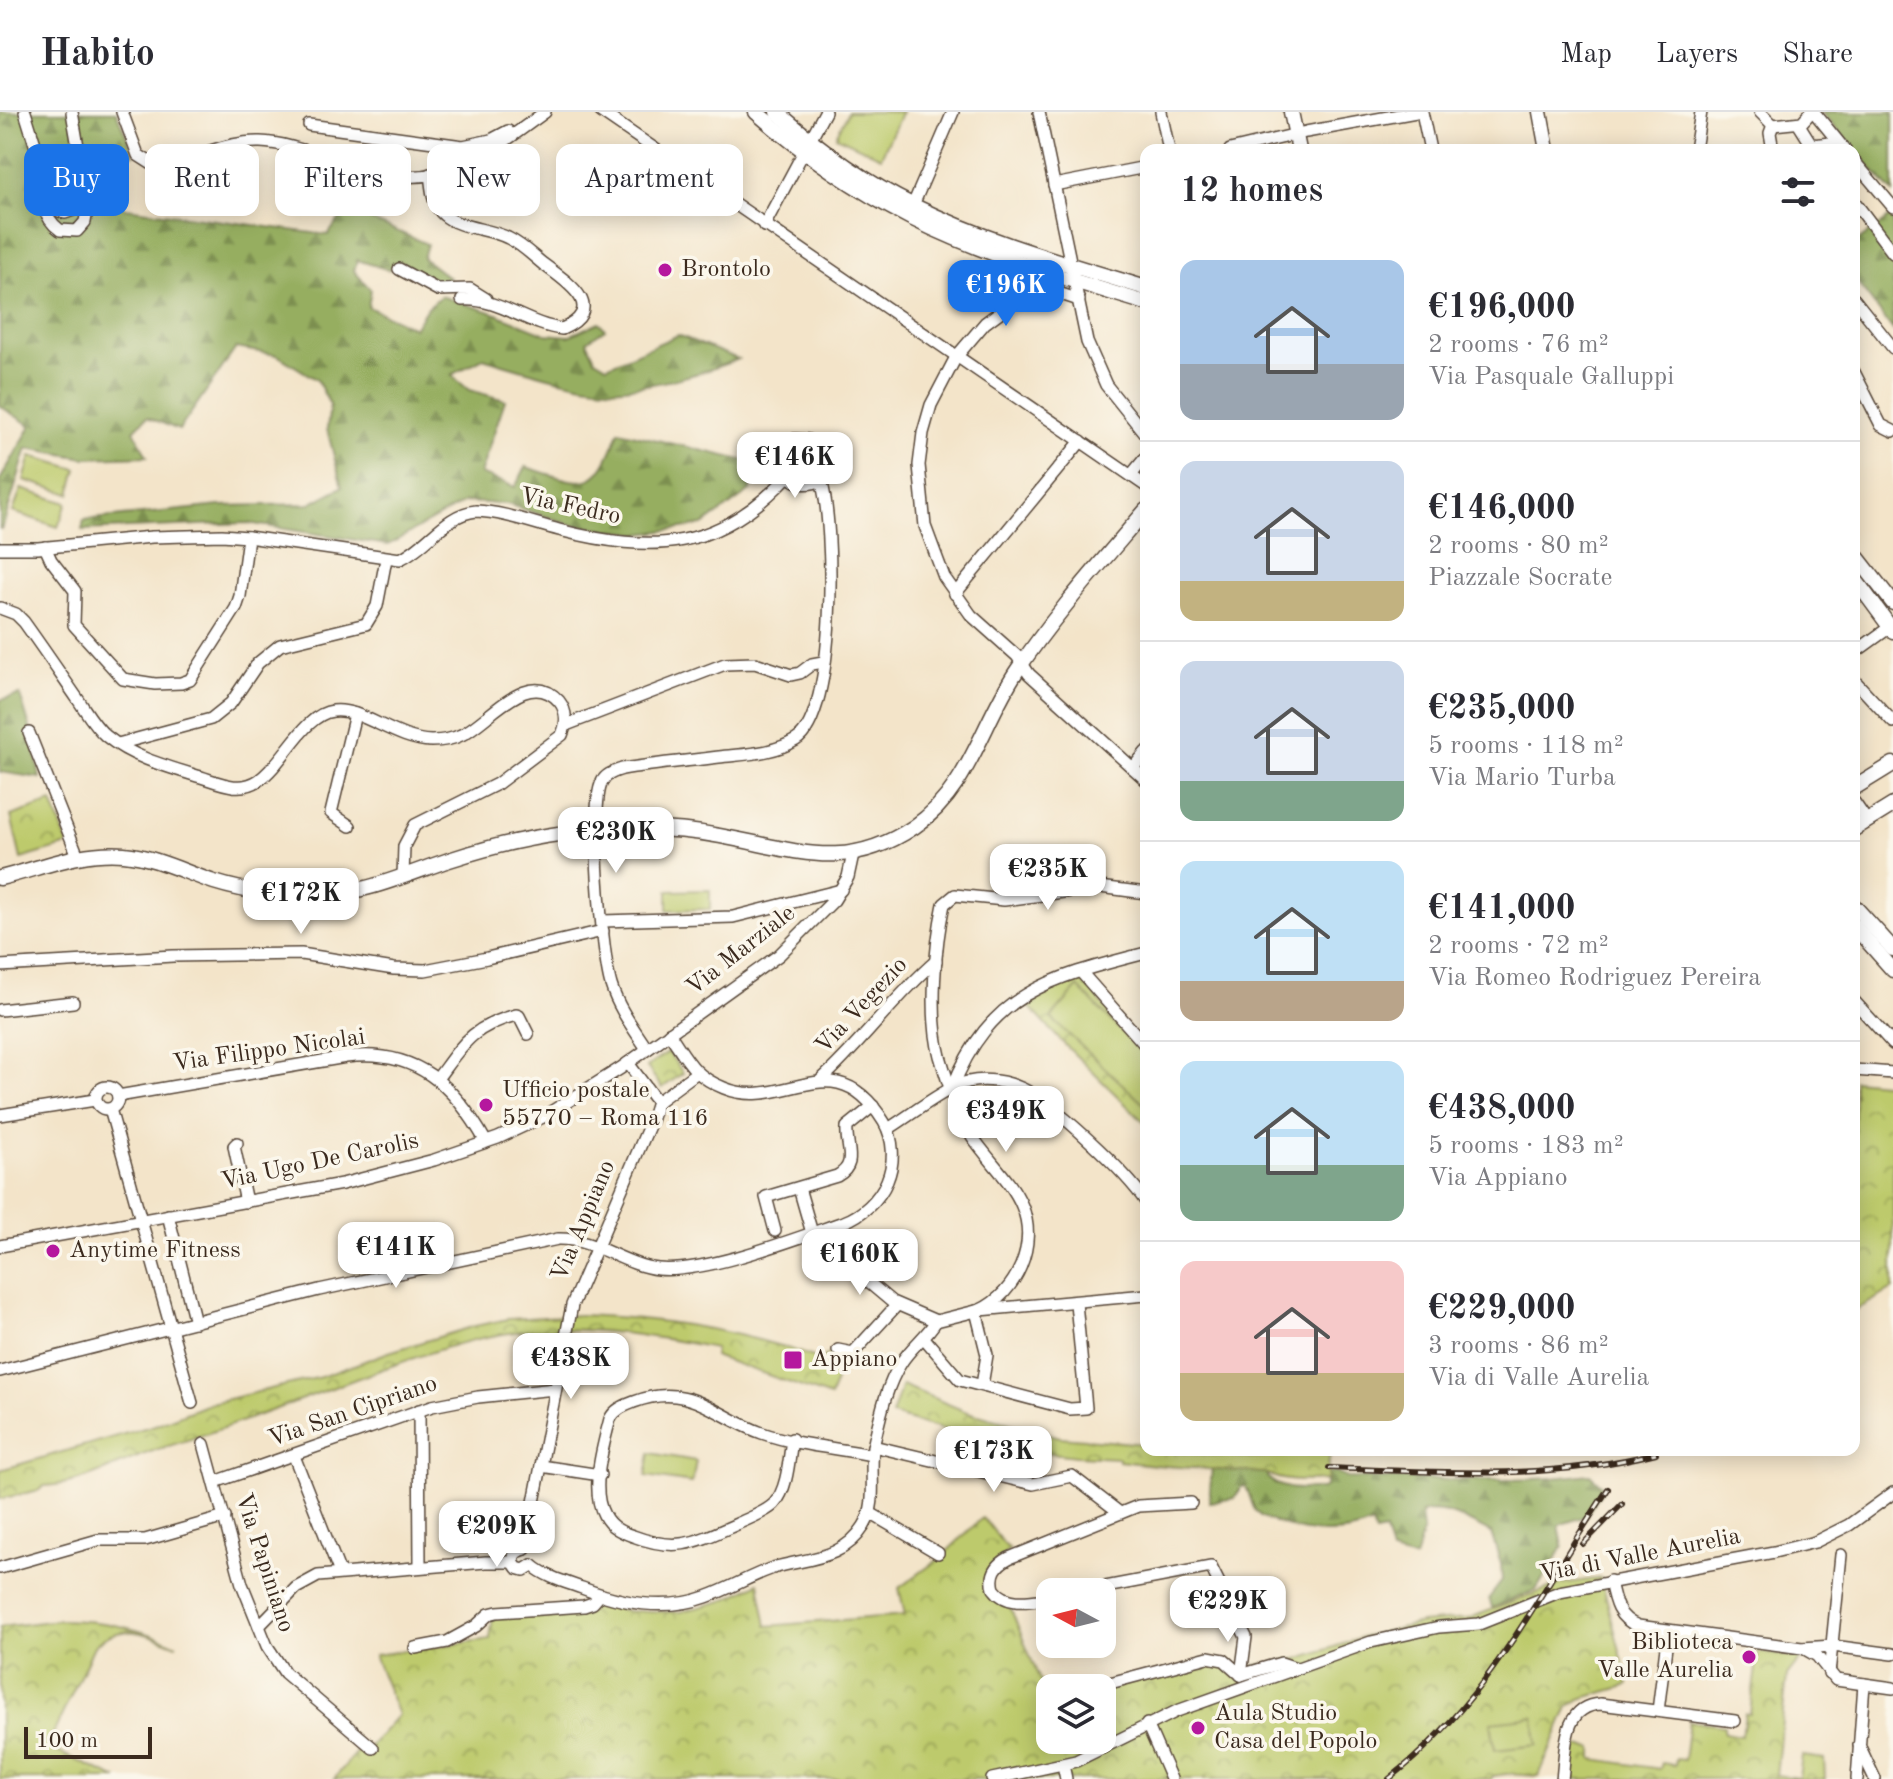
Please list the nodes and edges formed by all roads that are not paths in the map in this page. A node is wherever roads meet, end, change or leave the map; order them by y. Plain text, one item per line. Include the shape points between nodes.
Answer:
1 (25, 112) edge
2 (72, 112) edge
3 (122, 112) edge
4 (545, 112) edge
5 (601, 112) edge
6 (756, 112) edge
7 (777, 112) edge
8 (825, 112) edge
9 (953, 112) edge
10 (1039, 112) edge
11 (1161, 112) edge
12 (1291, 112) edge
13 (1416, 112) edge
14 (1422, 112) edge
15 (1540, 112) edge
16 (1701, 112) edge
17 (1760, 112) edge
18 (1812, 112) edge
19 (1798, 123) junction
20 (309, 125) dead end
21 (1773, 125) junction
22 (520, 130) junction
23 (1297, 143) edge
24 (34, 144) edge
25 (77, 144) edge
26 (501, 144) edge
27 (1168, 144) edge
28 (1429, 144) edge
29 (1546, 144) edge
30 (1696, 144) edge
31 (1772, 144) edge
32 (1811, 144) edge
33 (1840, 144) edge
34 (806, 146) junction
35 (1140, 168) edge
36 (1860, 169) edge
37 (427, 174) edge
38 (1860, 176) edge
39 (1054, 185) junction
40 (1860, 209) edge
41 (1891, 210) edge
42 (910, 211) junction
43 (48, 216) edge
44 (86, 216) edge
45 (446, 216) edge
46 (764, 226) junction
47 (1893, 253) edge
48 (1041, 262) junction
49 (1071, 265) junction
50 (399, 269) dead end
51 (1075, 281) junction
52 (1034, 285) junction
53 (1140, 286) edge
54 (462, 300) dead end
55 (1079, 300) junction
56 (1140, 301) edge
57 (489, 302) junction
58 (1860, 307) edge
59 (1893, 348) edge
60 (956, 357) junction
61 (1860, 384) edge
62 (1140, 428) edge
63 (1893, 431) edge
64 (1081, 441) junction
65 (1140, 464) edge
66 (1132, 474) junction
67 (788, 476) junction
68 (821, 480) junction
69 (1140, 481) edge
70 (1140, 517) edge
71 (248, 537) junction
72 (45, 547) junction
73 (0, 548) edge
74 (386, 559) junction
75 (1860, 561) edge
76 (1860, 586) edge
77 (955, 594) junction
78 (1893, 603) edge
79 (0, 608) edge
80 (1892, 629) edge
81 (1860, 649) edge
82 (823, 662) junction
83 (1022, 663) junction
84 (1860, 686) edge
85 (355, 714) junction
86 (1893, 722) edge
87 (566, 725) junction
88 (29, 733) dead end
89 (118, 744) junction
90 (1140, 759) edge
91 (1893, 764) edge
92 (1133, 768) junction
93 (1140, 774) edge
94 (1860, 784) edge
95 (1893, 805) edge
96 (1860, 825) edge
97 (350, 826) dead end
98 (596, 830) junction
99 (853, 854) junction
100 (78, 856) junction
101 (403, 877) junction
102 (0, 878) edge
103 (841, 890) junction
104 (1140, 892) edge
105 (1860, 913) edge
106 (603, 926) junction
107 (1860, 933) edge
108 (1893, 949) edge
109 (1140, 955) edge
110 (936, 961) junction
111 (0, 966) edge
112 (1893, 970) edge
113 (1081, 972) junction
114 (73, 1002) dead end
115 (1860, 1008) edge
116 (0, 1010) edge
117 (669, 1033) junction
118 (528, 1034) dead end
119 (1140, 1039) edge
120 (1893, 1044) edge
121 (647, 1049) junction
122 (628, 1063) junction
123 (1860, 1070) edge
124 (696, 1073) junction
125 (1893, 1073) edge
126 (437, 1079) junction
127 (821, 1080) junction
128 (952, 1089) junction
129 (118, 1096) junction
130 (95, 1100) junction
131 (657, 1102) junction
132 (873, 1106) junction
133 (110, 1109) junction
134 (0, 1115) edge
135 (888, 1129) junction
136 (486, 1142) junction
137 (237, 1143) dead end
138 (799, 1188) junction
139 (1140, 1195) edge
140 (246, 1202) junction
141 (168, 1215) junction
142 (141, 1219) junction
143 (775, 1231) dead end
144 (812, 1233) junction
145 (0, 1246) edge
146 (598, 1247) junction
147 (1140, 1296) edge
148 (1076, 1303) junction
149 (897, 1305) junction
150 (978, 1311) junction
151 (936, 1321) junction
152 (195, 1322) junction
153 (171, 1328) junction
154 (924, 1338) junction
155 (838, 1350) dead end
156 (0, 1371) edge
157 (982, 1385) junction
158 (555, 1389) junction
159 (192, 1403) dead end
160 (419, 1410) junction
161 (792, 1439) junction
162 (204, 1444) dead end
163 (872, 1450) junction
164 (294, 1456) junction
165 (541, 1466) junction
166 (600, 1475) junction
167 (215, 1482) junction
168 (1893, 1493) edge
169 (1191, 1503) dead end
170 (870, 1513) junction
171 (1120, 1513) junction
172 (225, 1517) junction
173 (525, 1549) junction
174 (938, 1553) dead end
175 (1841, 1555) dead end
176 (513, 1562) junction
177 (532, 1565) junction
178 (420, 1567) junction
179 (0, 1568) edge
180 (340, 1573) junction
181 (1610, 1581) junction
182 (1116, 1585) edge
183 (600, 1595) junction
184 (1036, 1600) edge
185 (259, 1626) junction
186 (1668, 1631) junction
187 (1833, 1646) junction
188 (415, 1648) dead end
189 (1802, 1648) junction
190 (1893, 1654) edge
191 (1296, 1668) junction
192 (1829, 1674) junction
193 (1241, 1675) junction
194 (1116, 1681) edge
195 (1864, 1684) junction
196 (1893, 1688) edge
197 (1658, 1711) junction
198 (1735, 1721) dead end
199 (1147, 1724) junction
200 (1116, 1740) edge
201 (1859, 1745) junction
202 (373, 1748) dead end
203 (1090, 1754) edge
204 (1063, 1765) junction
205 (992, 1779) edge
206 (1066, 1779) edge
207 (1171, 1779) edge
208 (1562, 1779) edge
209 (1857, 1779) edge
210 (1875, 1779) edge

1 - 24 street
2 - 25 street
3 - 37 street via 138,155 152,164 262,142 390,175
4 - 22 street
5 - 46 street
6 - 34 main road
7 - 34 main road
8 - 34 street
9 - 42 street
10 - 39 street
11 - 27 street
12 - 23 main road
13 - 23 street
14 - 28 street
15 - 29 main road
16 - 30 street
17 - 21 street
18 - 19 street
18 - 33 street
19 - 21 street
19 - 32 street
20 - 22 street via 463,146
21 - 31 street
22 - 26 street
34 - 42 main road
34 - 46 street
35 - 39 street
36 - 41 street
38 - 41 street
39 - 49 street
40 - 47 street
42 - 48 main road
43 - 44 street via 60,230 75,231
45 - 57 street via 509,238 577,289 583,311 562,329
46 - 60 street
48 - 49 main road
48 - 51 main road
48 - 52 street
49 - 51 street
49 - 53 main road
50 - 57 street via 438,290 470,289
51 - 55 street
51 - 56 main road
52 - 55 street
52 - 60 street via 989,319
54 - 57 street
55 - 62 street via 1097,368
58 - 59 street
60 - 64 street
60 - 77 street via 931,405 919,465 927,534
61 - 63 street via 1881,425
64 - 66 street
64 - 77 street
65 - 66 street
66 - 69 street
67 - 68 street via 802,484
67 - 68 street via 779,461 780,450 800,438 826,453
67 - 74 street, Via Fedro via 732,524 682,540 598,539 476,511 453,520 404,558
68 - 82 street via 831,583
70 - 83 main road
71 - 72 street via 152,537
71 - 72 street via 236,608 190,680 181,683 123,679 74,625 75,591
71 - 74 street
72 - 73 street
74 - 89 street via 377,606 366,624 280,645 211,719
75 - 78 main road
76 - 80 main road
77 - 83 street
79 - 89 street via 24,622 96,725
80 - 81 street
82 - 87 street via 794,675 755,663 725,664
82 - 98 street via 810,725 798,739 764,752 611,773 598,792
83 - 92 street
83 - 99 main road via 948,796 901,835
84 - 86 street
85 - 87 street via 403,737 445,740 536,689 560,703
85 - 89 street via 338,710 317,716 265,775 240,787 154,762
85 - 97 street via 331,813
87 - 101 street via 560,738 497,784 415,825 404,846
88 - 100 street
90 - 92 street
91 - 94 main road
92 - 93 street
95 - 96 main road
98 - 99 main road via 689,831 800,853
98 - 101 main road via 514,841
98 - 106 street
99 - 103 street, Via Marziale
100 - 101 main road via 140,857 223,884 283,895 342,894
100 - 102 main road
103 - 106 street via 733,917
103 - 117 street, Via Marziale via 779,955
104 - 110 street via 1100,887 1004,900 955,895 943,905
105 - 108 main road
106 - 111 street via 425,970 291,954
106 - 121 street via 614,993
107 - 112 main road
109 - 113 street
110 - 127 street, Via Vegezio
110 - 128 street via 937,1037
113 - 119 street
113 - 128 street via 1042,984 992,1022 971,1046
114 - 116 street
115 - 120 street
117 - 121 street, Via Marziale
117 - 124 street
118 - 126 street via 516,1015 479,1029
121 - 122 street, Via Ugo De Carolis
122 - 131 street
122 - 136 street, Via Ugo De Carolis via 543,1117
123 - 125 street
124 - 127 street via 745,1093
124 - 131 street
126 - 129 street, Via Filippo Nicolai via 405,1063 354,1056
126 - 136 street, Via Filippo Nicolai via 464,1105
127 - 132 street via 848,1087
128 - 135 street
128 - 139 street via 987,1080 1027,1091 1075,1129
128 - 150 street via 965,1125 1017,1197 1026,1223 1018,1272 1002,1295
129 - 130 street via 105,1086
129 - 133 street
130 - 133 street
130 - 134 street
131 - 146 street, Via Appiano
132 - 135 street
132 - 138 street via 847,1127 848,1168
133 - 142 street
135 - 144 street via 892,1162 879,1195 855,1217
136 - 140 street, Via Ugo De Carolis via 387,1173
137 - 140 street
138 - 143 street via 766,1197
138 - 144 street
140 - 141 street, Via Ugo De Carolis
141 - 142 street, Via Ugo De Carolis
141 - 152 street
142 - 145 street, Via Ugo De Carolis
142 - 153 street
144 - 146 street via 692,1267 635,1264
144 - 149 street
146 - 152 street via 558,1239
146 - 158 street, Via Appiano via 572,1305
147 - 148 street
148 - 150 street
148 - 157 street via 1086,1408 1070,1409
149 - 151 street
149 - 155 street via 853,1353
150 - 151 street
150 - 157 street via 987,1355
151 - 154 street
152 - 153 street
153 - 156 street
153 - 159 street
154 - 157 street via 960,1380
154 - 163 street via 899,1366
158 - 160 street, Via San Cipriano
158 - 165 street, Via Appiano
160 - 164 street, Via San Cipriano
160 - 178 street
161 - 163 street
161 - 166 street via 758,1431 688,1397 655,1396 612,1415
161 - 166 street via 773,1505 682,1546 660,1545 611,1524 599,1500
162 - 167 street, Via Papiniano
163 - 170 street
163 - 171 street via 1033,1484 1072,1476
164 - 167 street, Via San Cipriano
164 - 180 street
165 - 166 street
165 - 173 street, Via Appiano
167 - 172 street, Via Papiniano
168 - 181 street, Via di Valle Aurelia via 1815,1542
169 - 171 street via 1145,1504
170 - 174 street
170 - 183 street via 859,1533 836,1552 776,1567 699,1599 648,1604
171 - 184 street via 998,1565 994,1589 1004,1598
172 - 179 street via 145,1540 98,1540
172 - 185 street, Via Papiniano
173 - 176 street via 515,1553
173 - 177 street via 533,1557
175 - 187 street
176 - 177 street via 520,1570
176 - 178 street
177 - 183 street
178 - 180 street
180 - 185 street via 305,1582
181 - 186 street via 1624,1619
181 - 191 street, Via di Valle Aurelia via 1546,1595 1479,1624 1398,1635
182 - 193 street via 1211,1567 1246,1637
183 - 188 street via 584,1606 489,1614 447,1642
185 - 202 street, Via Papiniano via 285,1673
186 - 189 street
186 - 197 street
187 - 189 street
187 - 190 street
187 - 192 street
189 - 192 street via 1817,1656
191 - 193 street, Via di Valle Aurelia via 1281,1663
191 - 199 street, Via di Valle Aurelia
192 - 195 street
193 - 194 street via 1224,1660 1208,1657
195 - 196 street
195 - 201 street
197 - 198 street
197 - 208 street via 1600,1704 1581,1709 1570,1724
199 - 200 street, Via di Valle Aurelia
199 - 207 street
201 - 209 street
201 - 210 street
203 - 204 street, Via di Valle Aurelia
204 - 205 street, Via di Valle Aurelia
204 - 206 street

